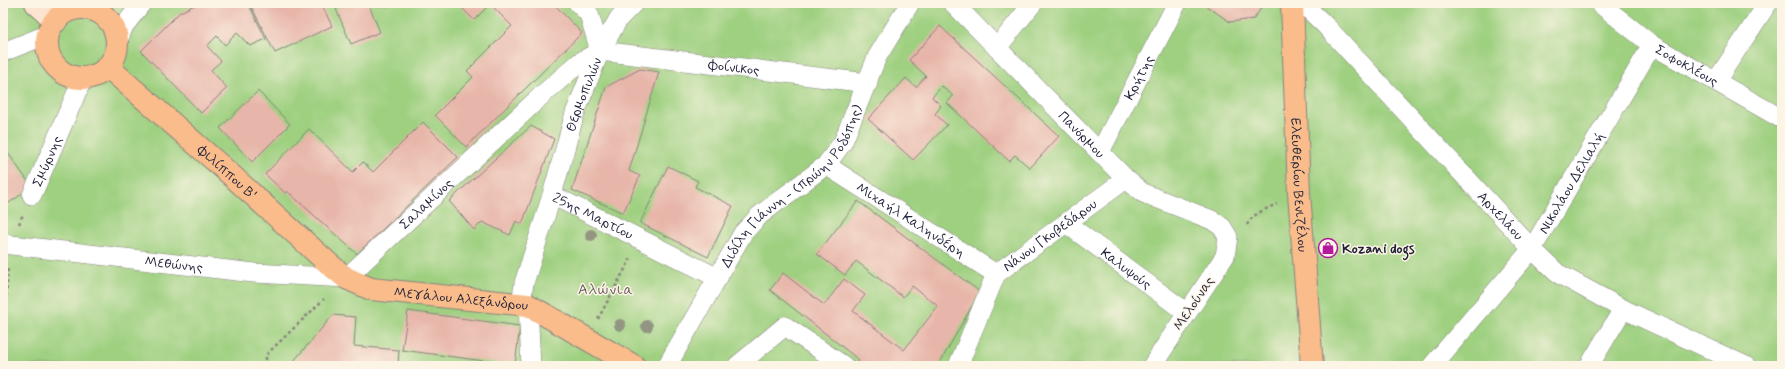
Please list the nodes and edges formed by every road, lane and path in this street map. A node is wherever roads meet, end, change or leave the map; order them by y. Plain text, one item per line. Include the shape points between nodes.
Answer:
1 (36, 3) edge
2 (142, 3) edge
3 (634, 3) edge
4 (910, 3) edge
5 (953, 3) edge
6 (1033, 3) edge
7 (1177, 3) edge
8 (1292, 3) edge
9 (1302, 3) edge
10 (1598, 3) edge
11 (1768, 3) edge
12 (89, 5) edge
13 (583, 8) edge
14 (619, 18) junction
15 (52, 27) junction
16 (117, 43) junction
17 (1652, 45) junction
18 (997, 48) junction
19 (600, 51) junction
20 (3, 52) edge
21 (108, 67) junction
22 (83, 78) junction
23 (1716, 81) junction
24 (868, 83) junction
25 (1782, 119) edge
26 (1100, 152) junction
27 (826, 165) junction
28 (1126, 179) junction
29 (1299, 193) junction
30 (32, 195) joint
31 (552, 195) junction
32 (1066, 224) junction
33 (1246, 226) dead end
34 (1228, 237) joint
35 (642, 240) junction
36 (6, 244) edge
37 (1532, 249) junction
38 (996, 274) junction
39 (346, 278) junction
40 (718, 278) junction
41 (528, 305) junction
42 (1623, 309) junction
43 (1186, 312) junction
44 (587, 339) junction
45 (3, 356) edge
46 (266, 366) edge
47 (531, 366) edge
48 (634, 366) edge
49 (667, 366) edge
50 (737, 366) edge
51 (844, 366) edge
52 (958, 366) edge
53 (1152, 366) edge
54 (1312, 366) edge
55 (1432, 366) edge
56 (1589, 366) edge
57 (1746, 366) edge

1 - 15 main road
2 - 16 street via 124,26
3 - 14 street, Θερμοπυλών
4 - 24 street, Διδίλη Γιάννη - (πρώην Ροδόπης) via 877,57
5 - 18 street, Πανόρμου
6 - 18 street
7 - 26 street, Κρήτης
8 - 29 main road, Ελευθερίου Βενιζέλου
9 - 37 street, Αρχελάου
10 - 17 street, Σοφοκλέους
11 - 23 street
12 - 15 main road via 70,11
12 - 16 main road via 111,23
13 - 14 street via 601,20
13 - 19 street
14 - 19 street, Θερμοπυλών
15 - 20 street
15 - 22 main road via 48,43 52,60 65,73
16 - 21 main road via 116,52
17 - 23 street, Σοφοκλέους
17 - 37 street, Νικολάου Δελιαλή
18 - 26 street, Πανόρμου
19 - 24 street, Φοίνικος
19 - 31 street, Θερμοπυλών via 575,113
19 - 39 street, Σαλαμίνος via 580,62 542,95
21 - 22 main road via 96,75
21 - 39 main road, Φιλίππου Β'
22 - 30 street, Σμύρνης
23 - 25 street, Σοφοκλέους
24 - 27 street, Διδίλη Γιάννη - (πρώην Ροδόπης) via 843,142
26 - 28 street, Πανόρμου
27 - 38 street, Μιχαήλ Καληνδέρη
27 - 40 street, Διδίλη Γιάννη - (πρώην Ροδόπης) via 760,215 744,233
28 - 32 street, Νάνου Γκοβεδάρου
28 - 34 street, Πανόρμου via 1143,193 1212,220 1222,227
29 - 33 path via 1259,213 1249,220
29 - 54 main road, Ελευθερίου Βενιζέλου
30 - 36 path, Σμύρνης
31 - 35 street, 25ης Μαρτίου
31 - 41 street, 25ης Μαρτίου via 524,283 522,297
32 - 38 street, Νάνου Γκοβεδάρου
32 - 43 street, Καλυψούς
34 - 43 street, Μελούνας via 1225,256
35 - 40 street, 25ης Μαρτίου
35 - 44 path
36 - 39 street, Μεθώνης via 254,273
36 - 45 path
37 - 42 street, Αρχελάου via 1558,273
37 - 55 street, Νικολάου Δελιαλή
38 - 52 street, Νάνου Γκοβεδάρου
39 - 41 main road, Μεγάλου Αλεξάνδρου via 371,289
39 - 46 path via 266,355
40 - 49 street, Διδίλη Γιάννη - (πρώην Ροδόπης)
41 - 44 main road, Μεγάλου Αλεξάνδρου
41 - 47 street, 25ης Μαρτίου
42 - 56 street
42 - 57 street, Αρχελάου
43 - 53 street, Μελούνας
44 - 48 main road, Μεγάλου Αλεξάνδρου
50 - 51 street via 785,326

